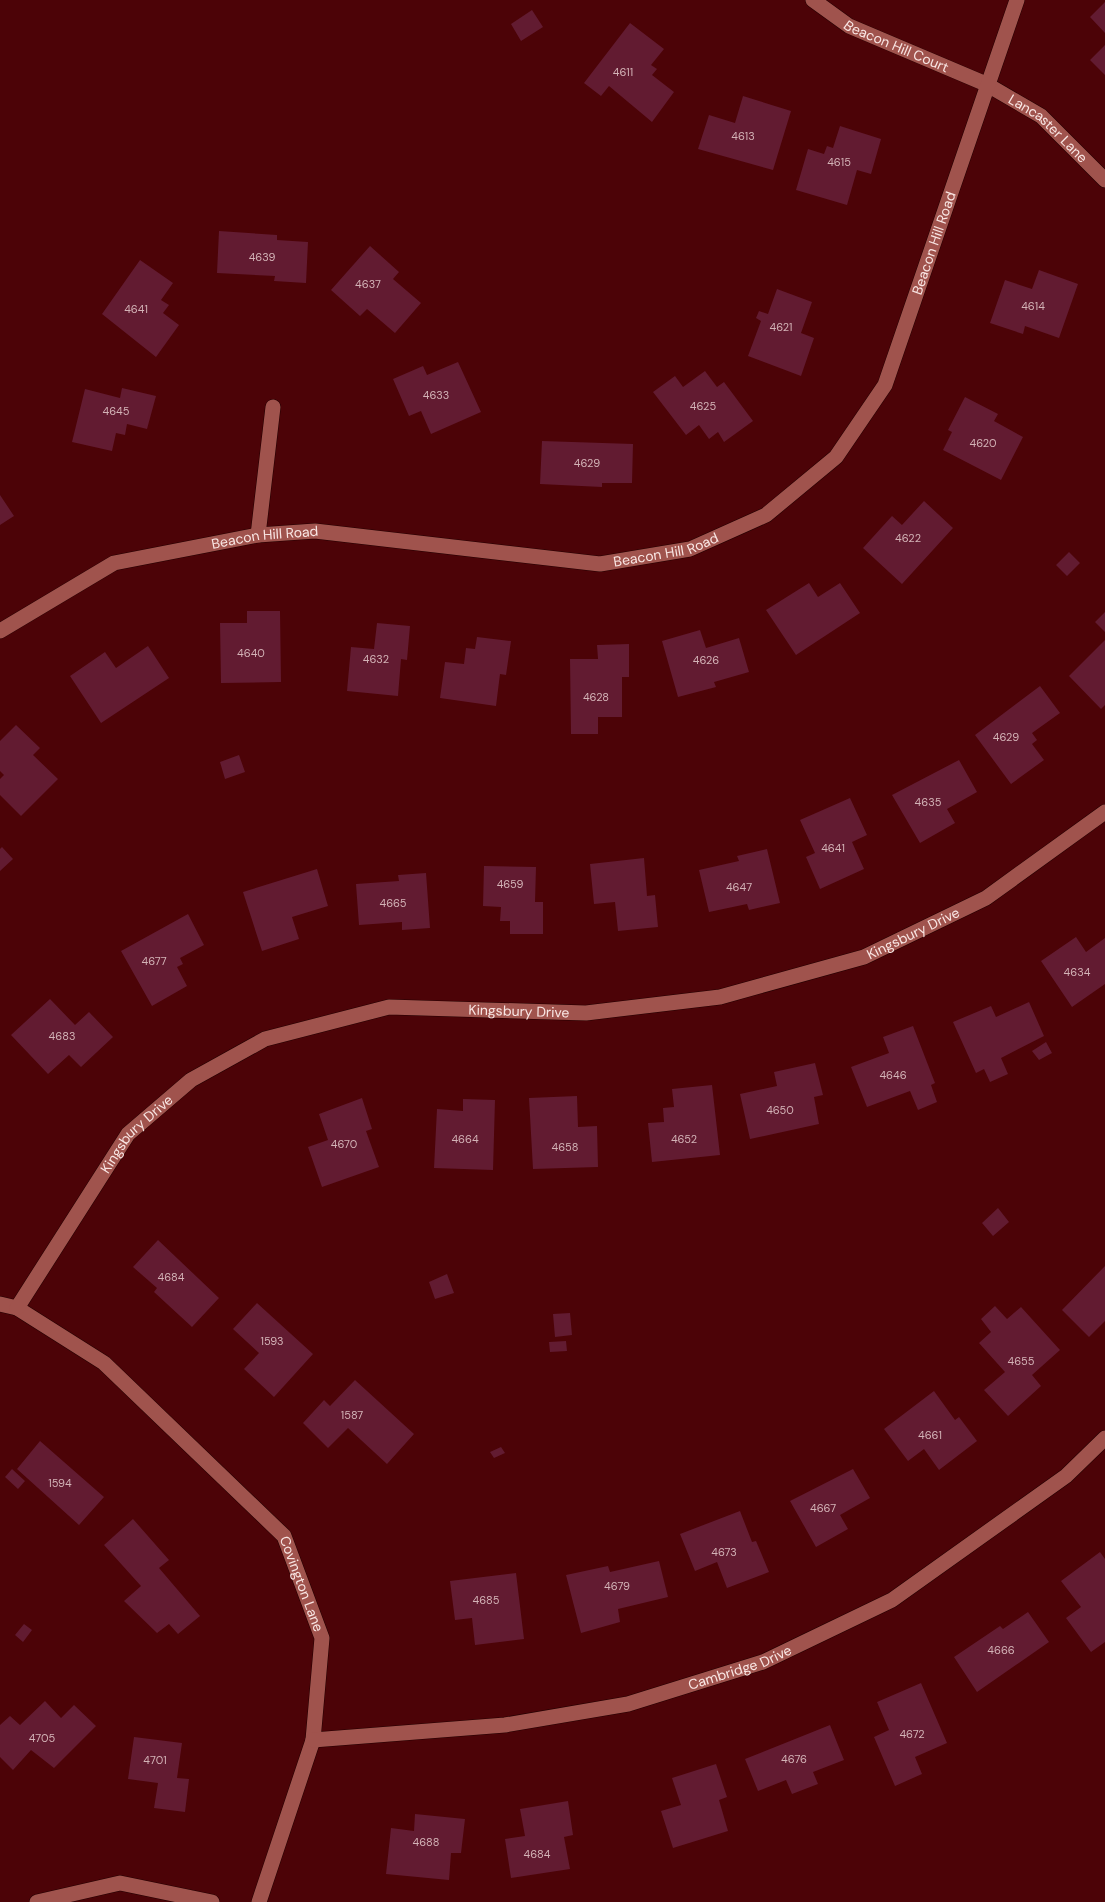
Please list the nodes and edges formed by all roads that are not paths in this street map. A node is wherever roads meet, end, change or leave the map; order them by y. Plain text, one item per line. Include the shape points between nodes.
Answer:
1 (813, 0) edge
2 (1017, 0) edge
3 (986, 84) junction
4 (1105, 180) edge
5 (273, 407) dead end
6 (258, 535) junction
7 (0, 631) edge
8 (1105, 812) edge
9 (0, 1304) edge
10 (17, 1308) junction
11 (1105, 1438) edge
12 (313, 1740) junction
13 (37, 1902) edge
14 (212, 1902) edge
15 (260, 1902) edge

1 - 3 street, Beacon Hill Court via 849,26
2 - 3 street, Beacon Hill Road
3 - 4 street, Lancaster Lane via 1041,116
3 - 6 street, Beacon Hill Road via 885,386 836,457 766,515 690,549 600,564 315,532
5 - 6 street
6 - 7 street, Beacon Hill Road via 114,563
8 - 10 street, Kingsbury Drive via 986,898 864,957 720,997 586,1013 389,1007 265,1039 191,1080 128,1134
9 - 10 street, Covington Lane
10 - 12 street, Covington Lane via 104,1363 284,1536 322,1638
11 - 12 street, Cambridge Drive via 1066,1476 892,1600 763,1662 628,1704 505,1725
12 - 15 street, Covington Lane
13 - 14 street via 120,1883

